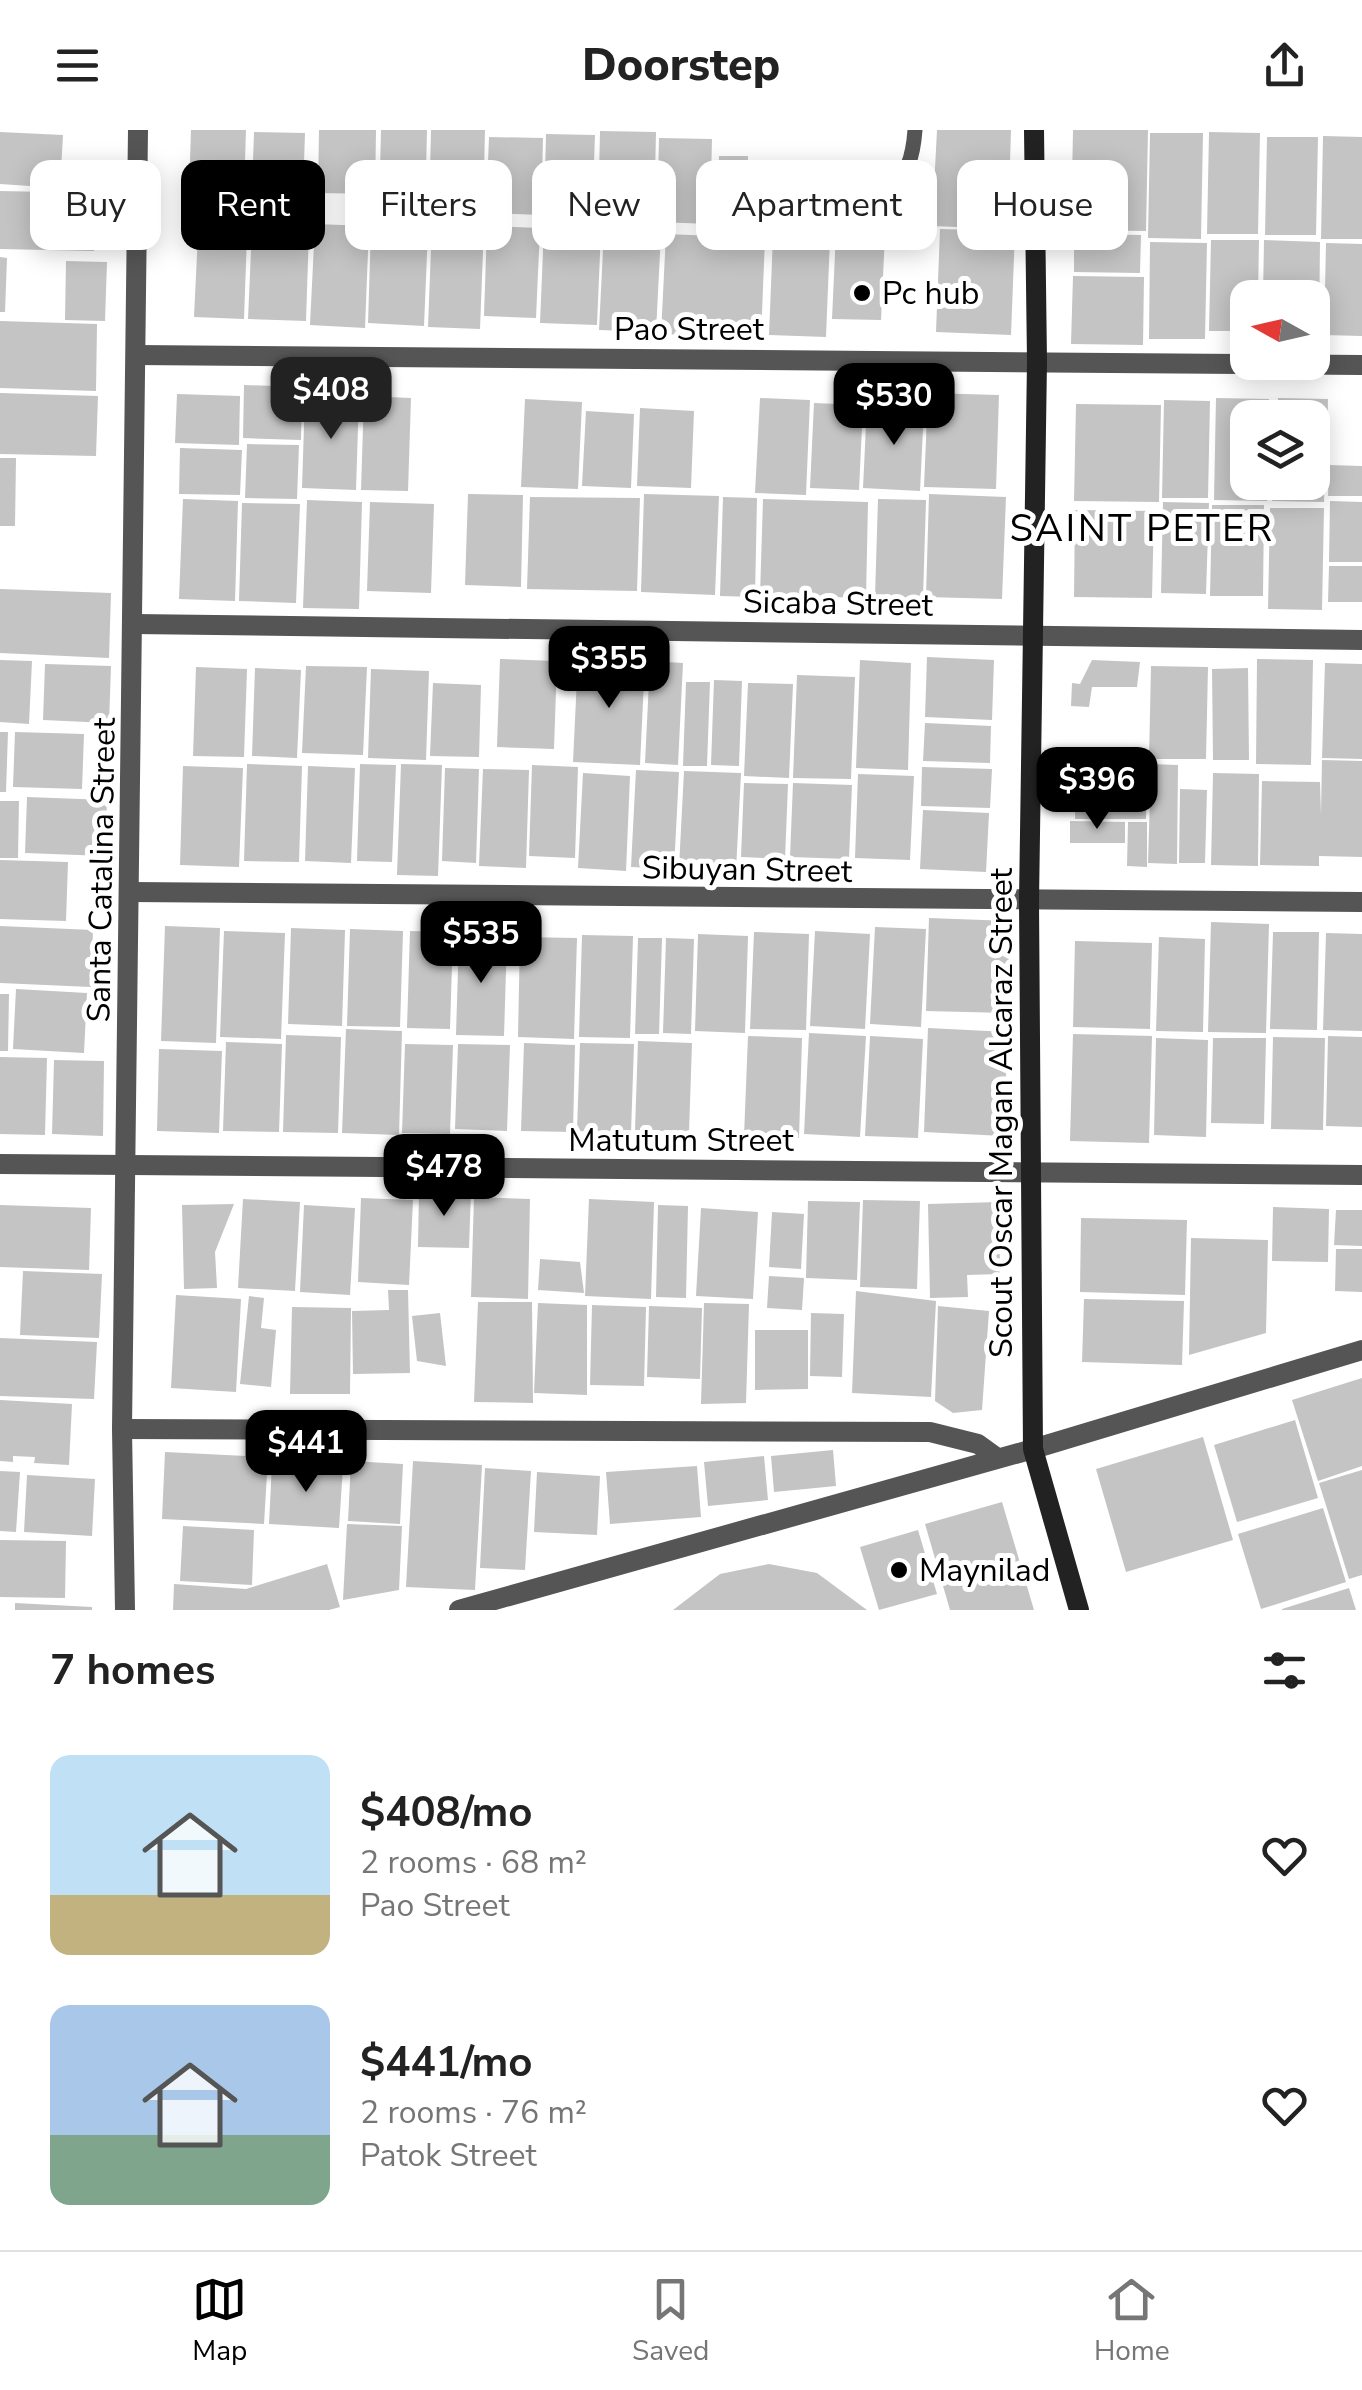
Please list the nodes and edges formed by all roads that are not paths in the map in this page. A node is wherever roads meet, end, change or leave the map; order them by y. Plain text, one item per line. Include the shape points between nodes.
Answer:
1 (138, 130) edge
2 (915, 130) edge
3 (1034, 130) edge
4 (912, 160) edge
5 (136, 355) junction
6 (1037, 361) junction
7 (1362, 364) edge
8 (134, 624) junction
9 (1033, 636) junction
10 (1362, 640) edge
11 (131, 892) junction
12 (1028, 901) junction
13 (1362, 902) edge
14 (0, 1164) edge
15 (128, 1165) junction
16 (1031, 1173) junction
17 (1362, 1174) edge
18 (1362, 1350) edge
19 (122, 1429) junction
20 (1033, 1449) junction
21 (996, 1457) junction
22 (126, 1610) edge
23 (459, 1610) edge
24 (1079, 1610) edge

1 - 5 street, Santa Catalina Street
2 - 4 lane
3 - 6 street, Scout Oscar Magan Alcaraz Street
5 - 6 street, Pao Street
5 - 8 street, Santa Catalina Street
6 - 7 street, Pao Street
6 - 9 street, Scout Oscar Magan Alcaraz Street
8 - 9 street, Sicaba Street
8 - 11 street, Santa Catalina Street
9 - 10 street, Sicaba Street
9 - 12 street, Scout Oscar Magan Alcaraz Street
11 - 12 street, Sibuyan Street
11 - 15 street, Santa Catalina Street
12 - 13 street, Sibuyan Street
12 - 16 street, Scout Oscar Magan Alcaraz Street
14 - 15 street, Matutum Street
15 - 16 street, Matutum Street
15 - 19 street, Santa Catalina Street
16 - 17 street, Matutum Street
16 - 20 street, Scout Oscar Magan Alcaraz Street
18 - 20 street
19 - 21 street via 930,1432 978,1444
19 - 22 street, Santa Catalina Street
20 - 21 street
20 - 24 street, Scout Oscar Magan Alcaraz Street
21 - 23 street

